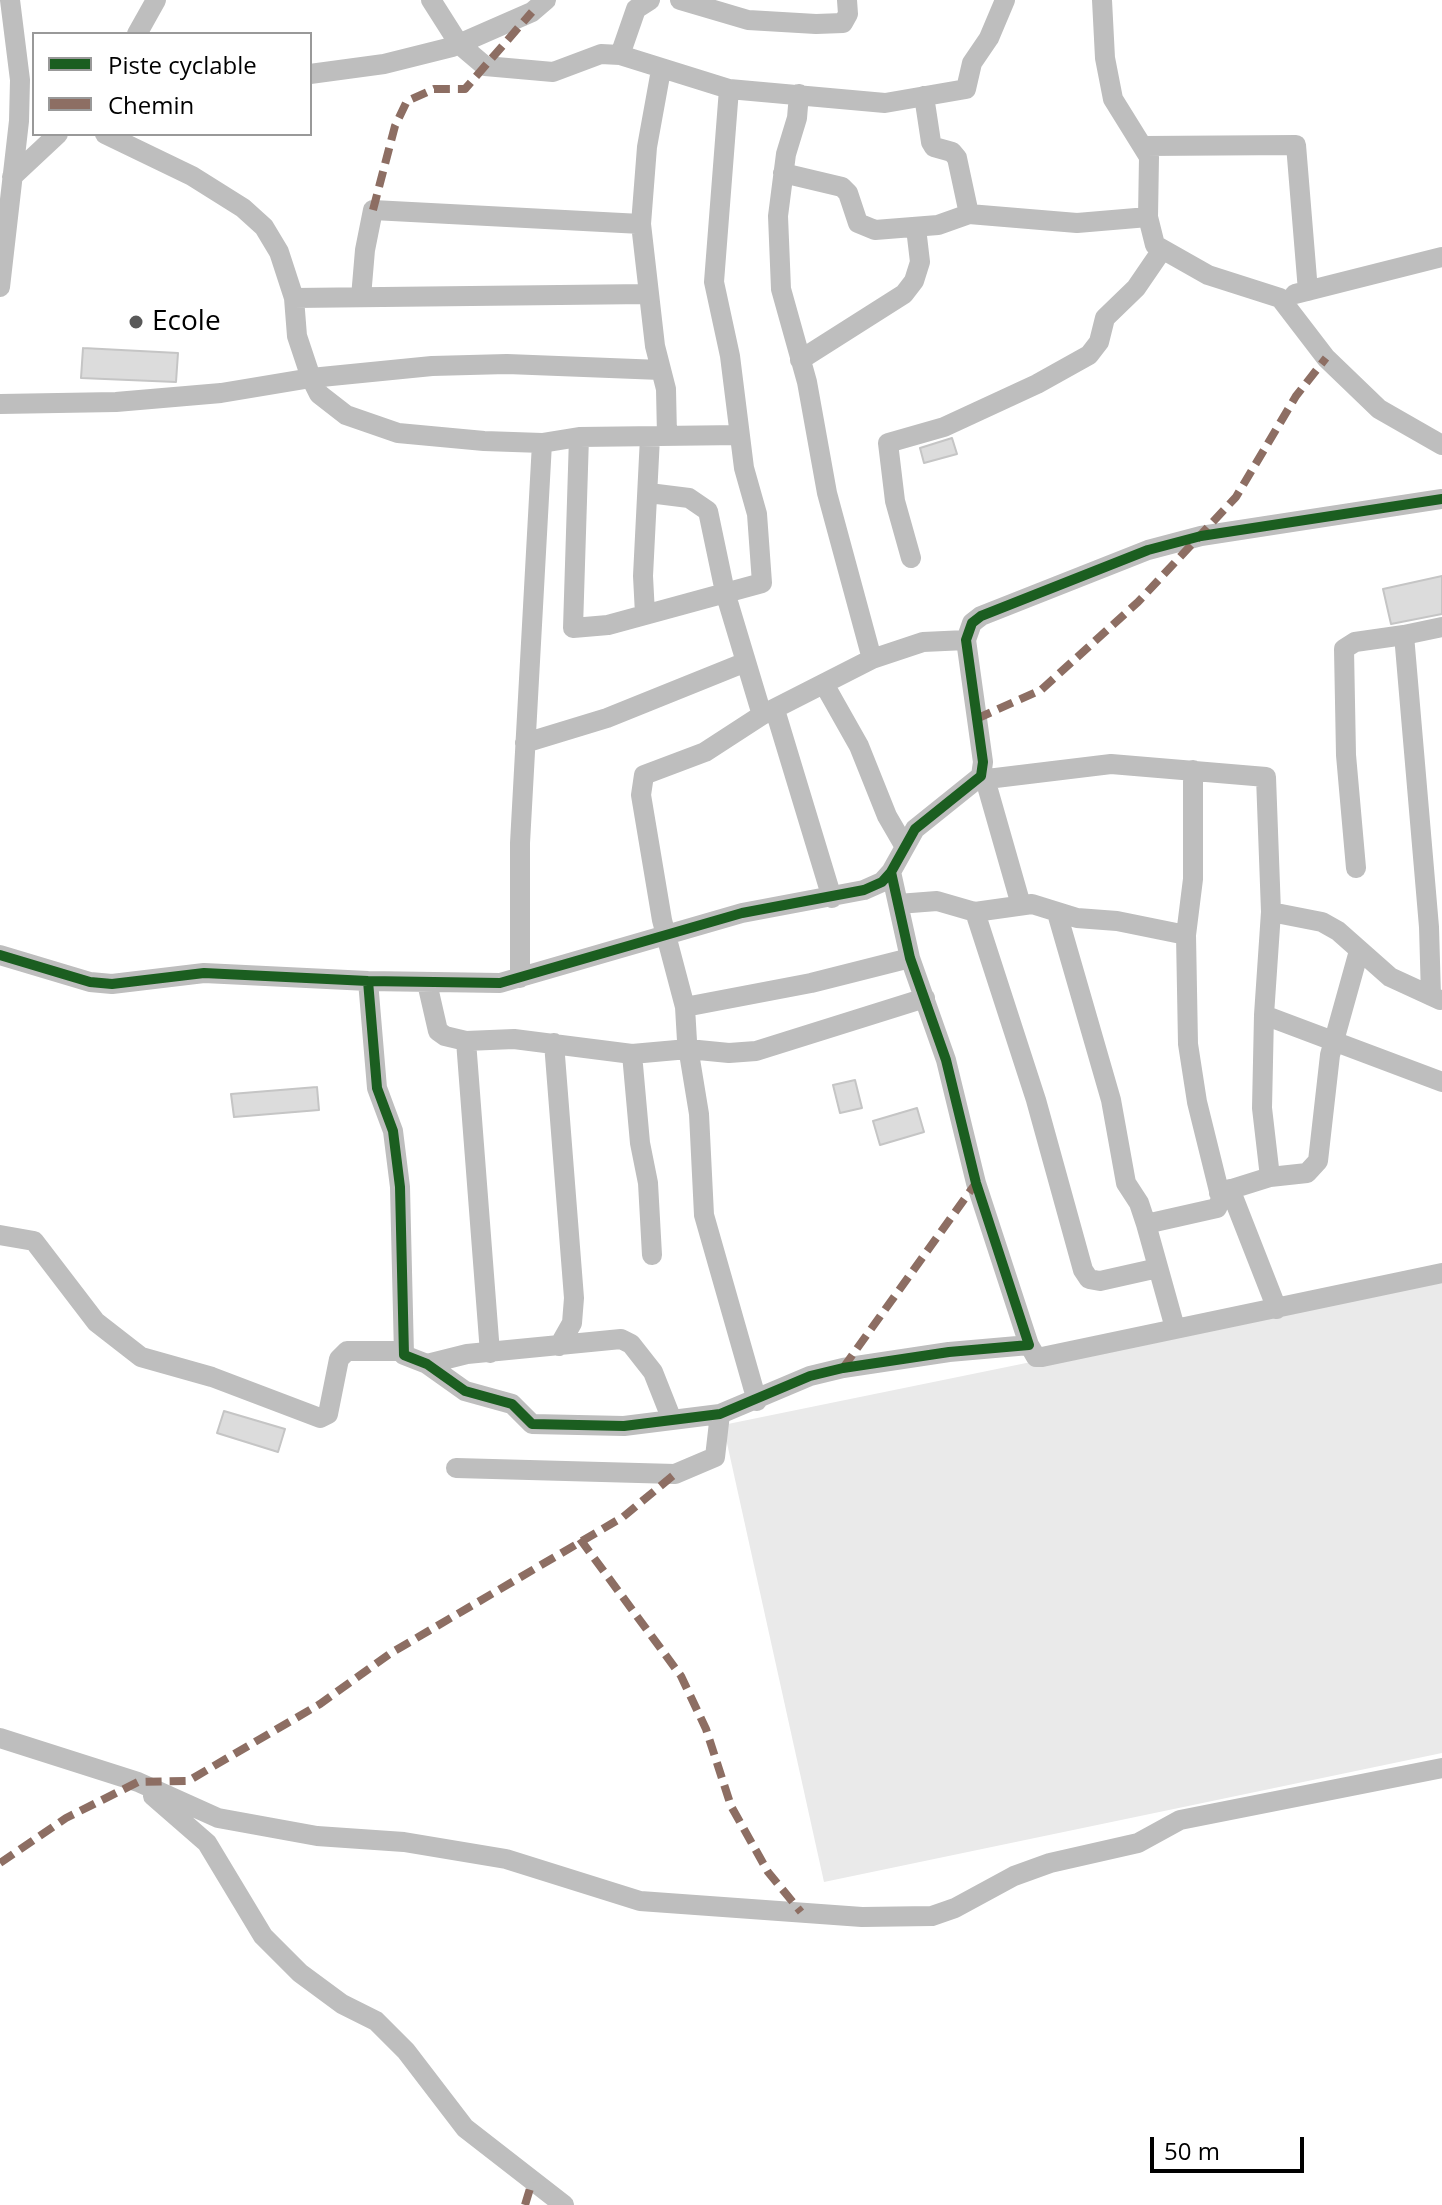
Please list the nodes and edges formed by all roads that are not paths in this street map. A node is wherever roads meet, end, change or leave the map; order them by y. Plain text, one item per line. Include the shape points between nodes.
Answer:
1 (10, 0) edge
2 (156, 0) edge
3 (431, 0) edge
4 (546, 0) edge
5 (650, 0) edge
6 (680, 0) edge
7 (847, 0) edge
8 (1005, 0) edge
9 (1102, 0) edge
10 (138, 32) edge
11 (459, 44) junction
12 (620, 55) junction
13 (661, 70) junction
14 (312, 74) edge
15 (729, 89) junction
16 (799, 94) junction
17 (924, 96) junction
18 (27, 98) edge
19 (56, 136) edge
20 (109, 136) edge
21 (1145, 146) junction
22 (783, 173) junction
23 (12, 177) junction
24 (969, 214) junction
25 (1148, 217) junction
26 (641, 224) junction
27 (916, 228) junction
28 (1162, 250) junction
29 (1442, 257) edge
30 (0, 287) edge
31 (1308, 291) junction
32 (648, 294) junction
33 (361, 297) junction
34 (294, 298) junction
35 (1280, 298) junction
36 (800, 360) junction
37 (661, 370) junction
38 (311, 378) junction
39 (0, 404) edge
40 (740, 435) junction
41 (658, 436) junction
42 (579, 437) junction
43 (542, 443) junction
44 (1442, 445) edge
45 (649, 493) junction
46 (1442, 499) edge
47 (911, 558) dead end
48 (725, 592) junction
49 (645, 614) junction
50 (1442, 627) edge
51 (1404, 635) junction
52 (966, 640) junction
53 (872, 659) junction
54 (746, 662) junction
55 (824, 684) junction
56 (769, 712) junction
57 (525, 743) junction
58 (1193, 770) junction
59 (982, 780) junction
60 (905, 847) junction
61 (1356, 868) dead end
62 (891, 872) junction
63 (832, 898) junction
64 (898, 904) junction
65 (1021, 905) junction
66 (975, 912) junction
67 (1271, 912) junction
68 (1057, 913) junction
69 (666, 934) junction
70 (1186, 935) junction
71 (1359, 951) junction
72 (0, 955) edge
73 (910, 958) junction
74 (520, 978) junction
75 (368, 981) junction
76 (427, 983) junction
77 (925, 998) junction
78 (1436, 999) edge
79 (685, 1007) junction
80 (1264, 1015) junction
81 (466, 1041) junction
82 (1334, 1042) junction
83 (554, 1043) junction
84 (688, 1049) junction
85 (632, 1054) junction
86 (1442, 1082) edge
87 (1270, 1177) junction
88 (1224, 1191) junction
89 (1146, 1224) junction
90 (0, 1235) edge
91 (652, 1255) dead end
92 (1158, 1268) junction
93 (1442, 1273) edge
94 (1277, 1309) junction
95 (1175, 1328) junction
96 (1029, 1345) junction
97 (559, 1346) junction
98 (403, 1351) junction
99 (490, 1353) junction
100 (427, 1364) junction
101 (757, 1401) junction
102 (720, 1414) junction
103 (672, 1420) junction
104 (456, 1468) dead end
105 (0, 1738) edge
106 (1442, 1768) edge
107 (138, 1782) junction
108 (564, 2205) edge

1 - 18 street
2 - 10 street
3 - 11 street
4 - 11 street via 532,12
5 - 12 street via 636,9
6 - 7 street via 748,20 816,24 843,23
8 - 17 street via 972,63 967,88
9 - 21 street via 1113,99
11 - 12 street via 485,66 527,73 553,72 601,54
11 - 14 street via 384,64
12 - 13 street
13 - 15 street
13 - 26 street
15 - 16 street
15 - 40 street via 714,282
16 - 17 street via 885,103
16 - 22 street
17 - 24 street via 931,142 957,158
18 - 23 street
19 - 23 street
20 - 34 street via 192,176 243,208 264,227 279,252
21 - 25 street via 1150,166
21 - 31 street via 1296,145
22 - 27 street via 842,187 863,226
22 - 36 street via 777,252 782,297
23 - 30 street
24 - 25 street via 1077,223
24 - 27 street
25 - 28 street via 1153,241
26 - 32 street
26 - 33 street via 373,210
27 - 36 street via 920,262 904,294
28 - 35 street via 1208,275
28 - 47 street via 1136,288 1105,318 1099,342 1089,355 944,427 888,443 895,501
29 - 31 street
31 - 35 street
32 - 33 street
32 - 37 street
33 - 34 street
34 - 38 street via 297,336
35 - 44 street via 1326,358 1379,409
36 - 53 street via 827,493
37 - 38 street via 477,365
37 - 41 street via 667,398
38 - 39 street via 116,402
38 - 43 street via 333,408 385,430 433,438
40 - 41 street
40 - 48 street via 764,579
41 - 42 street
41 - 45 street
42 - 43 street
42 - 49 street via 571,626 595,628
43 - 57 street
45 - 48 street via 689,498 708,511
45 - 49 street
46 - 52 street via 1201,536 1148,550 981,616
48 - 49 street
48 - 54 street
50 - 51 street
51 - 61 street via 1355,642 1344,649
51 - 78 street
52 - 53 street via 923,642
52 - 59 street
53 - 55 street
54 - 56 street
54 - 57 street via 607,718
55 - 56 street
55 - 60 street
56 - 63 street
56 - 69 street via 705,752 648,771 642,778
57 - 74 street
58 - 59 street via 1095,765
58 - 67 street via 1263,775 1269,780
58 - 70 street via 1193,879
59 - 60 street via 915,829
59 - 65 street
60 - 62 street
62 - 63 street via 875,886
62 - 64 street
63 - 69 street via 750,911
64 - 66 street via 937,901
64 - 73 street
65 - 66 street
65 - 68 street
66 - 92 street via 1036,1100 1083,1270 1089,1279 1100,1281
67 - 71 street via 1322,922
67 - 80 street
68 - 70 street
68 - 89 street via 1111,1100 1126,1183
69 - 74 street
69 - 79 street
70 - 88 street via 1188,1044 1197,1102
71 - 78 street via 1390,977
71 - 82 street
72 - 75 street via 112,984 204,973
73 - 77 street
73 - 79 street
74 - 76 street
75 - 76 street
75 - 98 street via 377,1088 393,1131 400,1187
76 - 81 street via 438,1031
77 - 84 street via 766,1049
77 - 96 street via 976,1183
79 - 84 street
80 - 82 street
80 - 87 street via 1262,1108
81 - 83 street
81 - 99 street
82 - 86 street
82 - 87 street via 1318,1161 1307,1173
83 - 85 street
83 - 97 street via 574,1298 572,1323
84 - 85 street
84 - 101 street via 699,1114 704,1215
85 - 91 street
87 - 88 street
88 - 89 street via 1217,1208
88 - 94 street
89 - 92 street
90 - 98 street via 34,1241 96,1322 141,1357 320,1418 328,1414 339,1359 347,1351
92 - 95 street
93 - 94 street
94 - 95 street
95 - 96 street via 1042,1357 1036,1357
96 - 101 street via 843,1368 810,1376
97 - 99 street
97 - 103 street via 626,1340 653,1372
98 - 100 street via 410,1360
99 - 100 street
100 - 103 street via 472,1395 512,1404 532,1424 612,1427
101 - 102 street
102 - 103 street
102 - 104 street via 715,1457 675,1474
105 - 107 street
106 - 107 street via 1180,1820 1138,1843 1014,1876 955,1908 903,1917 640,1901 506,1859 218,1818
107 - 108 street via 207,1843 263,1936 281,1955 342,2004 376,2021 465,2128

